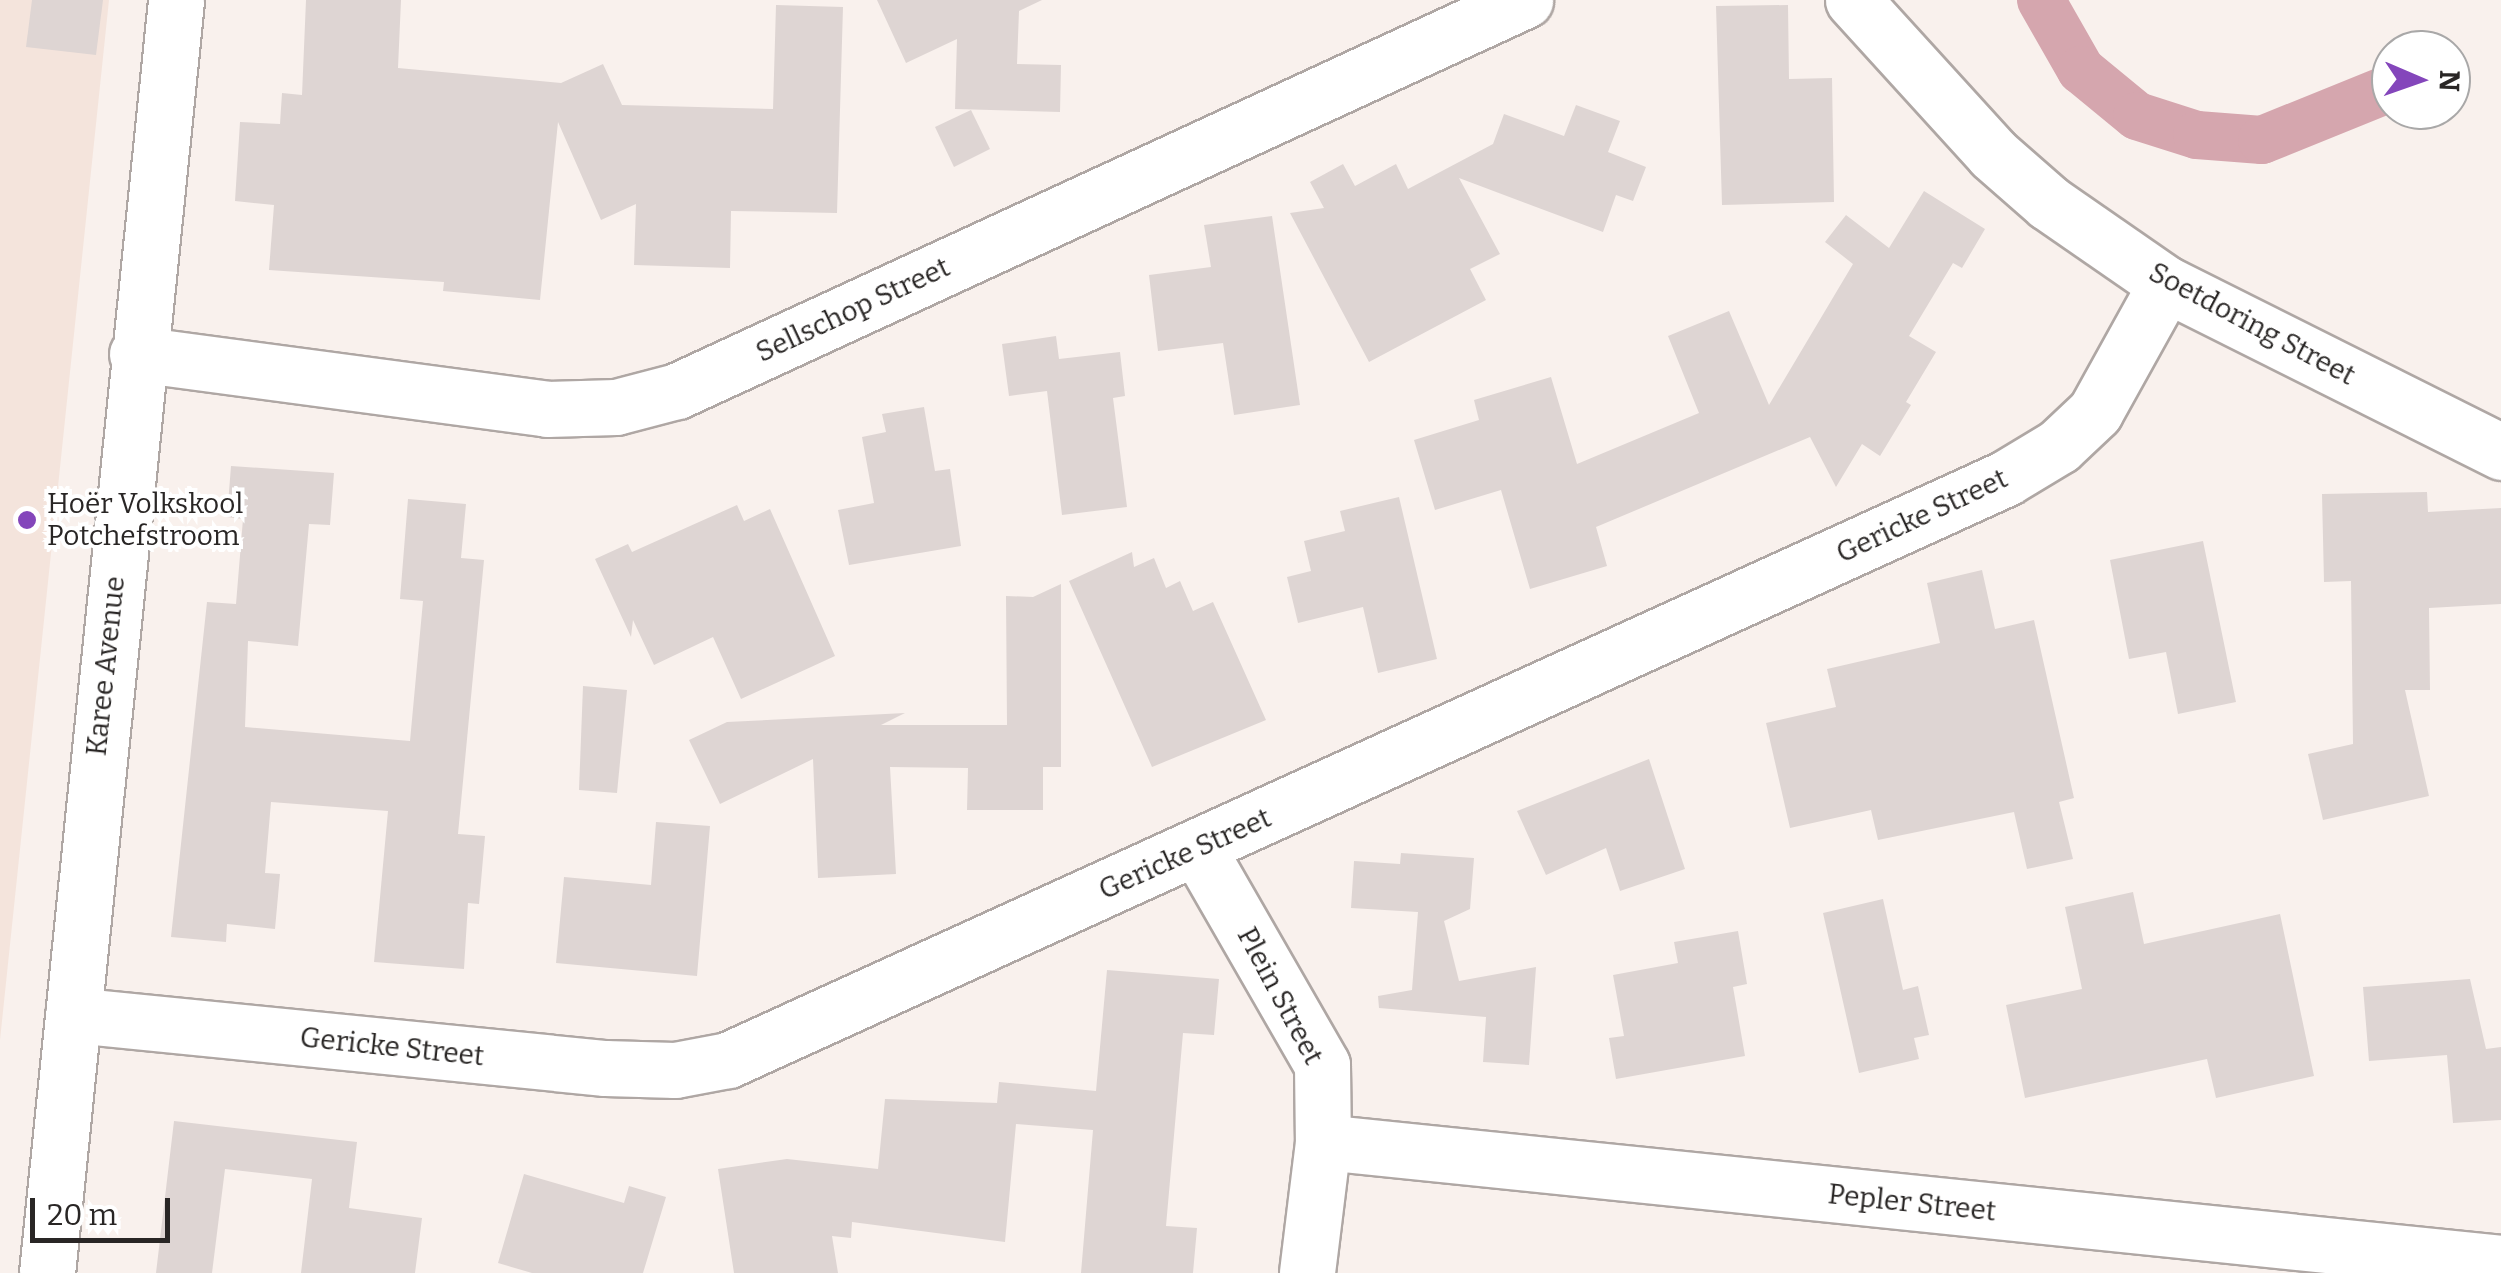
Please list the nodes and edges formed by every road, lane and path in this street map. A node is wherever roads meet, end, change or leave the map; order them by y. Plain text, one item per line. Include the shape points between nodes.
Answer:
1 (176, 0) edge
2 (1524, 0) edge
3 (1854, 0) edge
4 (2166, 284) junction
5 (137, 354) junction
6 (2501, 452) edge
7 (1198, 849) junction
8 (73, 1015) junction
9 (1323, 1142) junction
10 (2501, 1263) edge
11 (47, 1273) edge
12 (1306, 1273) edge

1 - 5 street, Karee Avenue
2 - 5 street, Sellschop Street via 678,391 616,407 547,409
3 - 4 street, Soetdoring Street via 1993,154
4 - 6 street, Soetdoring Street
4 - 7 street, Gericke Street via 2095,412 2059,446 2006,478
5 - 8 street, Karee Avenue
7 - 8 street, Gericke Street via 728,1060 675,1070
7 - 9 street, Plein Street via 1322,1065
8 - 11 street, Karee Avenue
9 - 10 street, Pepler Street
9 - 12 street, Plein Street

